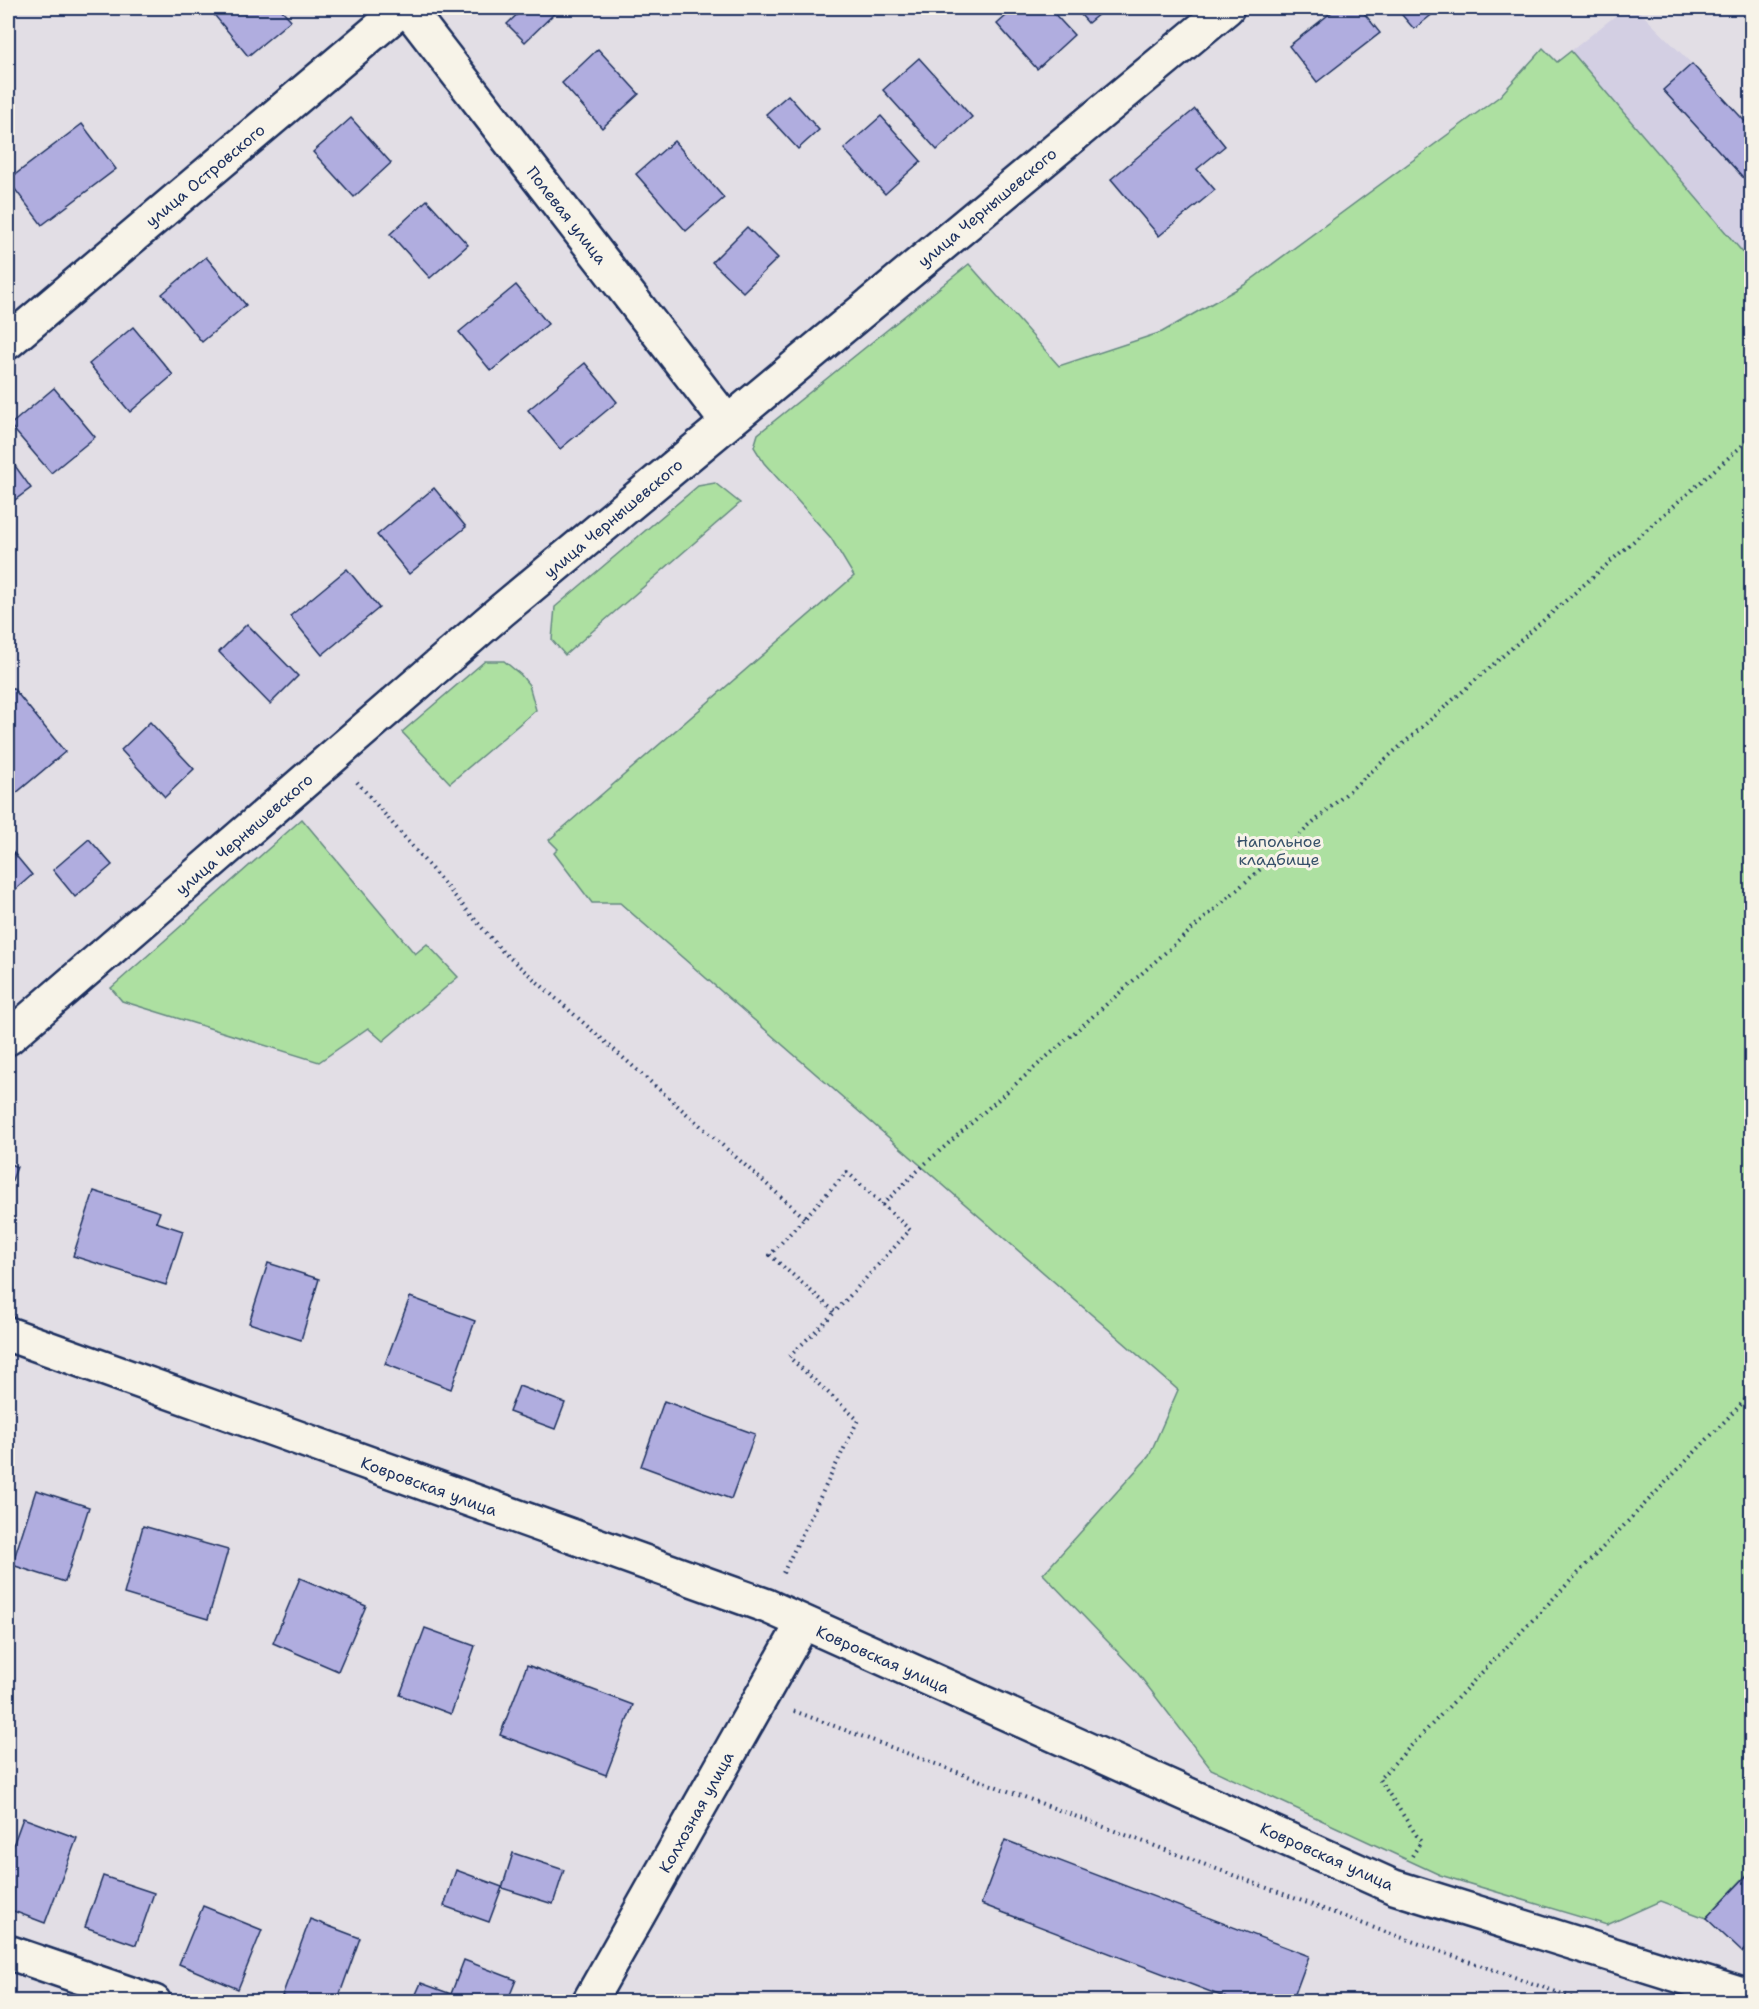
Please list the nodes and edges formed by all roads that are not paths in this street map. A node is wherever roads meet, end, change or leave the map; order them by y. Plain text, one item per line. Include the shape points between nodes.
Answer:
1 (405, 8) edge
2 (1227, 8) edge
3 (8, 342) edge
4 (727, 422) junction
5 (8, 1038) edge
6 (8, 1334) edge
7 (803, 1623) junction
8 (8, 1952) edge
9 (1752, 1998) edge
10 (154, 2001) edge
11 (589, 2001) edge

1 - 3 street, улица Островского
1 - 4 street, Полевая улица
2 - 4 street, улица Чернышевского
4 - 5 street, улица Чернышевского via 501,611
6 - 7 street, Ковровская улица via 767,1606
7 - 9 street, Ковровская улица via 1394,1887
7 - 11 street, Колхозная улица
8 - 10 street

